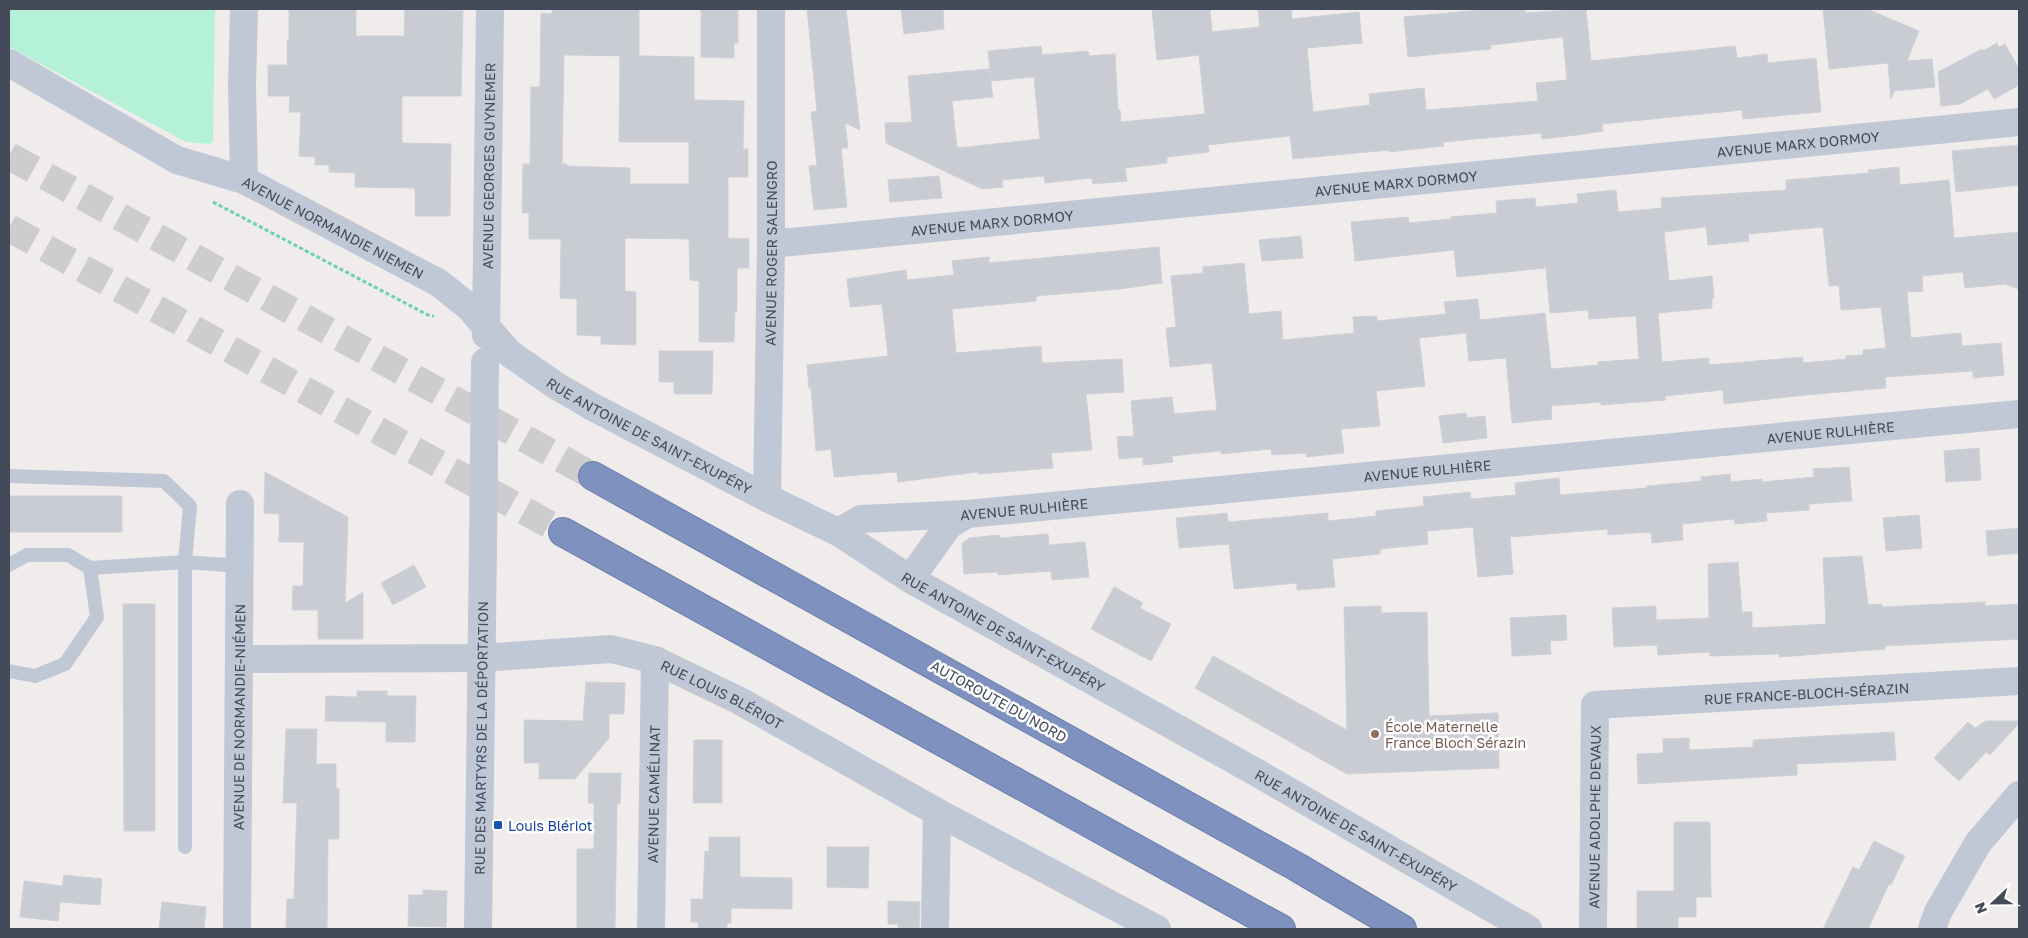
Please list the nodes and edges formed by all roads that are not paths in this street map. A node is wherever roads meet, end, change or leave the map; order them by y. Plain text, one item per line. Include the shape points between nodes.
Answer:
1 (244, 9) edge
2 (490, 9) edge
3 (771, 9) edge
4 (9, 63) edge
5 (2019, 122) edge
6 (244, 180) junction
7 (771, 244) junction
8 (486, 325) junction
9 (486, 362) joint
10 (2019, 414) edge
11 (9, 476) edge
12 (593, 476) tunnel mouth
13 (768, 498) junction
14 (240, 504) dead end
15 (967, 514) junction
16 (563, 532) tunnel mouth
17 (838, 532) junction
18 (184, 562) junction
19 (9, 565) edge
20 (240, 566) junction
21 (90, 568) junction
22 (910, 579) junction
23 (481, 658) junction
24 (240, 659) junction
25 (655, 660) junction
26 (9, 671) edge
27 (2019, 681) edge
28 (1595, 705) joint
29 (2019, 795) edge
30 (937, 812) junction
31 (185, 846) dead end
32 (237, 929) edge
33 (478, 929) edge
34 (651, 929) edge
35 (935, 929) edge
36 (1157, 929) edge
37 (1281, 929) edge
38 (1402, 929) edge
39 (1528, 929) edge
40 (1593, 929) edge
41 (1932, 929) edge

1 - 6 street, AVENUE NORMANDIE NIEMEN
2 - 8 street, AVENUE GEORGES GUYNEMER
3 - 7 street, AVENUE ROGER SALENGRO
4 - 6 street via 177,160
5 - 7 street, AVENUE MARX DORMOY
6 - 8 street, AVENUE NORMANDIE NIEMEN via 439,283
7 - 13 street, AVENUE ROGER SALENGRO
8 - 9 street, AVENUE GEORGES GUYNEMER
8 - 13 street, RUE ANTOINE DE SAINT-EXUPÉRY via 509,353 555,385
9 - 23 street, RUE DES MARTYRS DE LA DÉPORTATION, bridge
10 - 15 street, AVENUE RULHIÈRE
11 - 18 lane via 164,480 190,506
12 - 38 highway, AUTOROUTE DU NORD
13 - 17 street, RUE ANTOINE DE SAINT-EXUPÉRY
14 - 20 street, AVENUE DE NORMANDIE-NIÉMEN
15 - 17 street, AVENUE RULHIÈRE via 861,519
15 - 22 street via 949,525
16 - 37 highway
17 - 22 street, RUE ANTOINE DE SAINT-EXUPÉRY
18 - 20 lane
18 - 21 lane
18 - 31 lane
19 - 21 lane via 27,555 68,555
20 - 24 street, AVENUE DE NORMANDIE-NIÉMEN
21 - 26 lane via 97,617 65,664 35,676
22 - 39 street, RUE ANTOINE DE SAINT-EXUPÉRY
23 - 24 street, RUE LOUIS BLÉRIOT
23 - 25 street, RUE LOUIS BLÉRIOT via 611,649
23 - 33 street, RUE DES MARTYRS DE LA DÉPORTATION
24 - 32 street, AVENUE DE NORMANDIE-NIÉMEN
25 - 30 street, RUE LOUIS BLÉRIOT via 740,702
25 - 34 street, AVENUE CAMÉLINAT
27 - 28 street, RUE FRANCE-BLOCH-SÉRAZIN
28 - 40 street, AVENUE ADOLPHE DEVAUX
29 - 41 street via 1978,843 1938,912
30 - 35 street
30 - 36 street, RUE LOUIS BLÉRIOT

